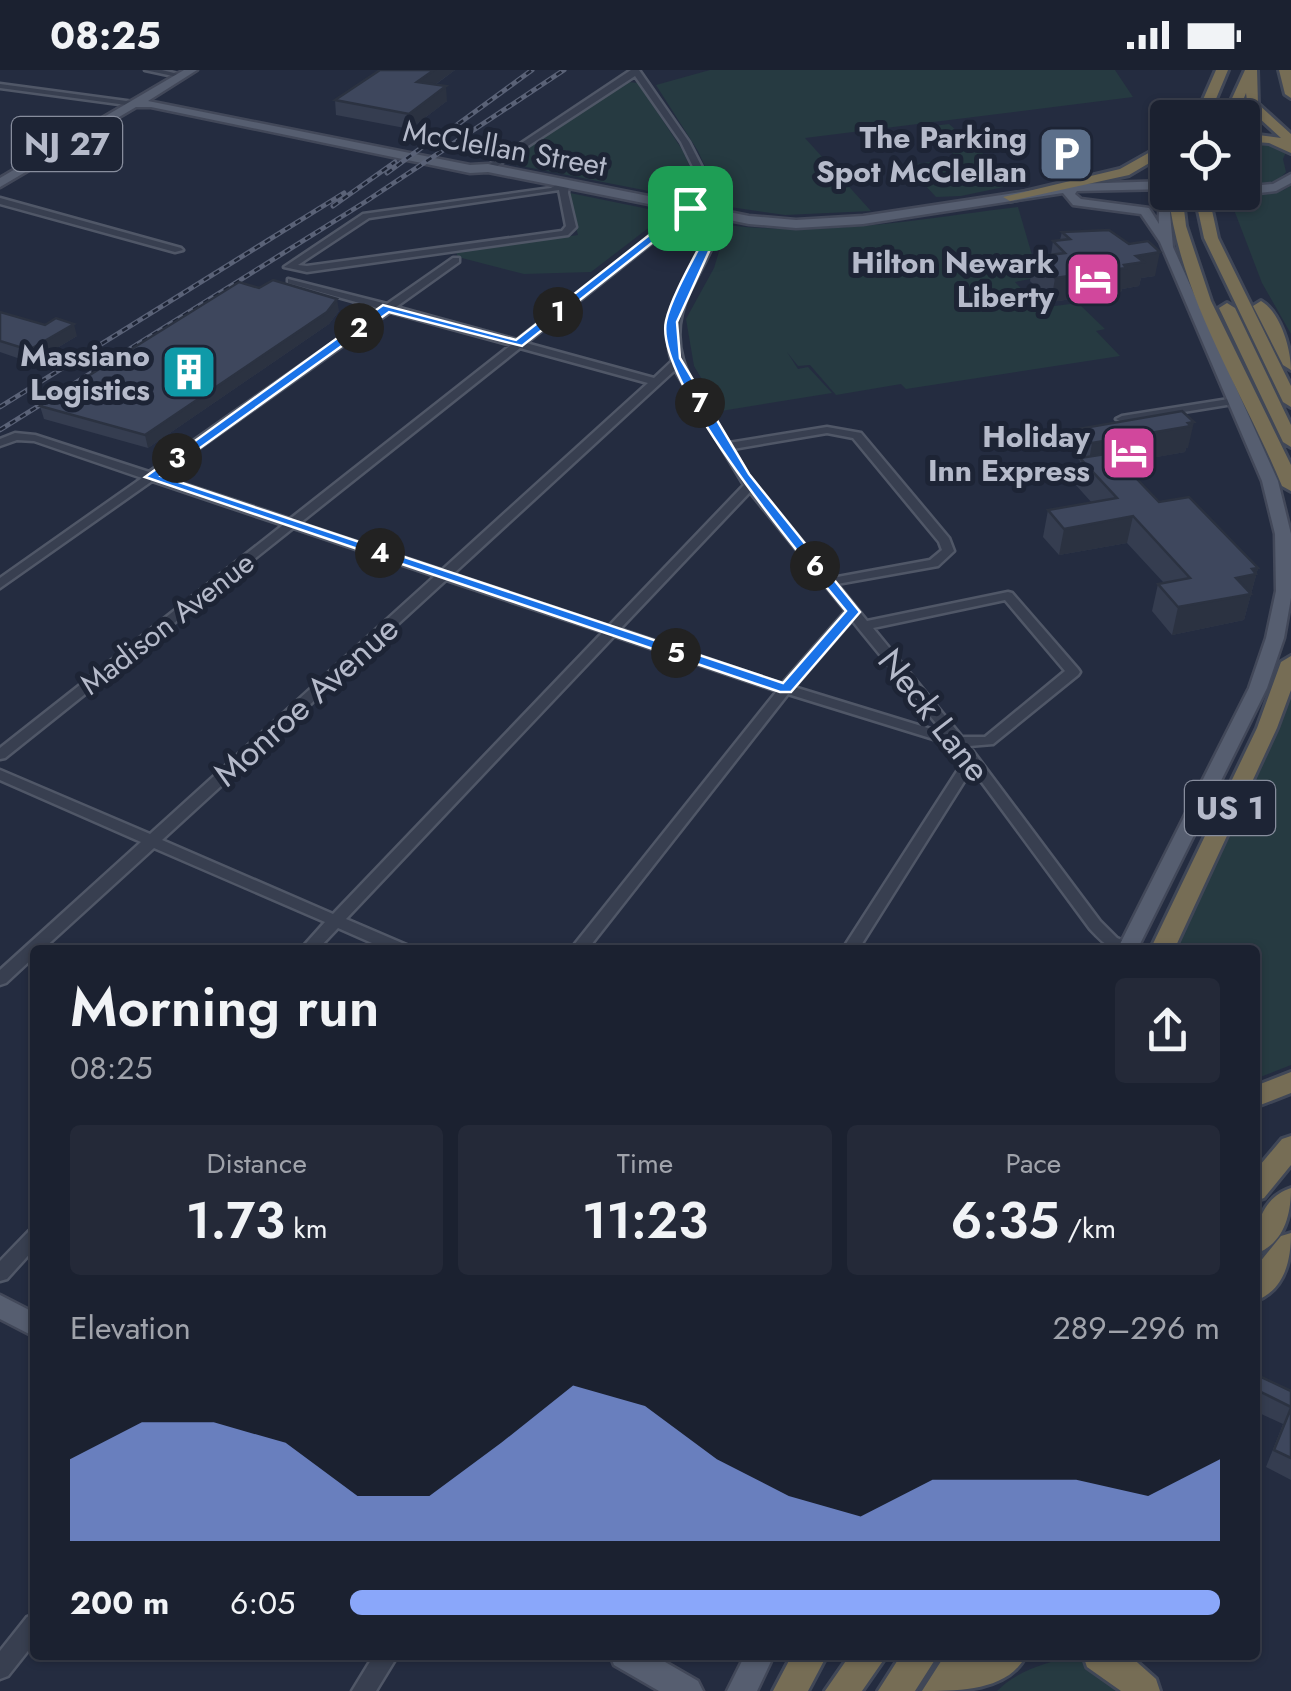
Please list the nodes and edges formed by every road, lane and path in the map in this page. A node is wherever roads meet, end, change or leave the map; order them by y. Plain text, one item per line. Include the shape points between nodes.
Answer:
1 (150, 70) edge
2 (1209, 70) edge
3 (1222, 70) edge
4 (1234, 70) edge
5 (1251, 70) edge
6 (635, 71) edge
7 (187, 73) edge
8 (1288, 73) edge
9 (33, 78) dead end
10 (0, 86) edge
11 (26, 87) junction
12 (1291, 94) edge
13 (1196, 100) edge
14 (1210, 100) edge
15 (1222, 100) edge
16 (1237, 100) edge
17 (134, 104) junction
18 (17, 124) dead end
19 (81, 136) junction
20 (1260, 138) edge
21 (1291, 141) edge
22 (1291, 150) edge
23 (1150, 157) edge
24 (488, 168) junction
25 (1291, 178) edge
26 (0, 182) edge
27 (565, 184) junction
28 (1074, 188) junction
29 (1260, 189) edge
30 (1150, 190) edge
31 (1010, 197) junction
32 (0, 201) edge
33 (983, 202) junction
34 (1150, 202) edge
35 (1096, 204) junction
36 (1122, 206) junction
37 (690, 208) junction
38 (1165, 210) edge
39 (1175, 210) edge
40 (1190, 210) edge
41 (1205, 210) edge
42 (1220, 210) edge
43 (721, 214) junction
44 (1167, 247) junction
45 (178, 250) dead end
46 (456, 260) dead end
47 (291, 281) edge
48 (387, 308) junction
49 (518, 344) junction
50 (677, 363) junction
51 (1291, 365) edge
52 (656, 382) junction
53 (1236, 402) junction
54 (1291, 402) edge
55 (1122, 419) edge
56 (1291, 442) edge
57 (0, 443) edge
58 (726, 448) junction
59 (151, 477) junction
60 (750, 485) junction
61 (1291, 486) edge
62 (292, 524) junction
63 (444, 575) junction
64 (829, 582) junction
65 (0, 584) edge
66 (853, 612) junction
67 (864, 626) junction
68 (612, 631) junction
69 (1291, 662) edge
70 (786, 689) junction
71 (958, 742) junction
72 (0, 755) edge
73 (972, 759) junction
74 (0, 775) edge
75 (152, 841) junction
76 (335, 922) junction
77 (37, 945) edge
78 (313, 945) edge
79 (391, 945) edge
80 (582, 945) edge
81 (853, 945) edge
82 (1118, 945) edge
83 (1129, 945) edge
84 (1164, 945) edge
85 (30, 952) edge
86 (0, 979) edge
87 (1291, 1082) edge
88 (1260, 1095) edge
89 (1291, 1146) edge
90 (1260, 1184) edge
91 (1291, 1199) edge
92 (1260, 1237) edge
93 (30, 1241) edge
94 (1291, 1244) edge
95 (0, 1273) edge
96 (1260, 1284) edge
97 (0, 1306) edge
98 (30, 1323) edge
99 (30, 1631) edge
100 (384, 1660) edge
101 (633, 1660) edge
102 (758, 1660) edge
103 (808, 1660) edge
104 (867, 1660) edge
105 (918, 1660) edge
106 (962, 1660) edge
107 (1002, 1660) edge
108 (1107, 1660) edge
109 (0, 1668) edge
110 (363, 1691) edge
111 (688, 1691) edge
112 (742, 1691) edge
113 (789, 1691) edge
114 (841, 1691) edge
115 (894, 1691) edge
116 (938, 1691) edge
117 (956, 1691) edge
118 (1144, 1691) edge

1 - 7 street
2 - 13 highway
3 - 14 highway
4 - 15 highway
5 - 16 highway
5 - 21 highway via 1254,107
6 - 24 street
6 - 43 street via 684,140
7 - 17 main road, NJ 27
8 - 12 highway
9 - 11 street
10 - 11 street
11 - 17 street
17 - 19 main road, NJ 27
17 - 24 main road, McClellan Street
18 - 19 street
19 - 26 main road, NJ 27
20 - 22 highway
23 - 31 highway via 1124,172
24 - 27 main road, McClellan Street
25 - 29 main road
27 - 27 street via 366,216 289,267 569,231
27 - 37 main road, McClellan Street
28 - 30 main road, McClellan Street
28 - 31 main road, McClellan Street
28 - 35 main road via 1068,192 1072,200
31 - 33 main road, McClellan Street
32 - 45 street
33 - 35 main road
33 - 43 main road, McClellan Street via 830,224
34 - 36 main road
35 - 36 main road
36 - 44 main road via 1150,216
37 - 43 main road, McClellan Street
37 - 49 street, Madison Avenue
38 - 44 main road
39 - 61 highway via 1194,272
40 - 56 highway via 1207,266
41 - 54 highway via 1211,238
42 - 51 highway via 1227,238
43 - 50 street, Neck Lane via 671,322
44 - 53 main road
46 - 48 street
47 - 48 street
48 - 49 street
48 - 59 street
49 - 52 street
49 - 62 street, Madison Avenue
50 - 52 street, Monroe Avenue
50 - 58 street, Neck Lane
52 - 63 street, Monroe Avenue
53 - 55 street
53 - 83 main road via 1279,512 1285,557 1280,615 1258,688
57 - 59 street via 36,438
58 - 60 street, Neck Lane
58 - 64 street via 837,429 856,434 948,551 934,563
59 - 62 street
59 - 65 street
60 - 64 street, Neck Lane
60 - 68 street
62 - 63 street
62 - 72 street, Madison Avenue
63 - 68 street
63 - 75 street, Monroe Avenue
64 - 66 street, Neck Lane
66 - 67 street, Neck Lane
66 - 70 street
67 - 71 street, Neck Lane
67 - 71 street via 1008,596 1073,672 988,741
68 - 70 street
68 - 76 street
69 - 84 highway, US 1 via 1268,728
70 - 71 street
70 - 80 street
71 - 73 street, Neck Lane
73 - 81 street
73 - 82 street, Neck Lane via 1095,925
74 - 75 street
75 - 76 street
75 - 77 street, Monroe Avenue
76 - 78 street
76 - 79 street
85 - 86 street, Monroe Avenue
87 - 88 highway
89 - 90 highway
91 - 92 highway
93 - 95 street
94 - 96 highway
97 - 98 main road
99 - 109 street
100 - 110 street
101 - 111 main road
102 - 112 main road
103 - 113 highway
104 - 114 highway
105 - 115 highway
106 - 116 highway
107 - 117 highway
108 - 118 highway

